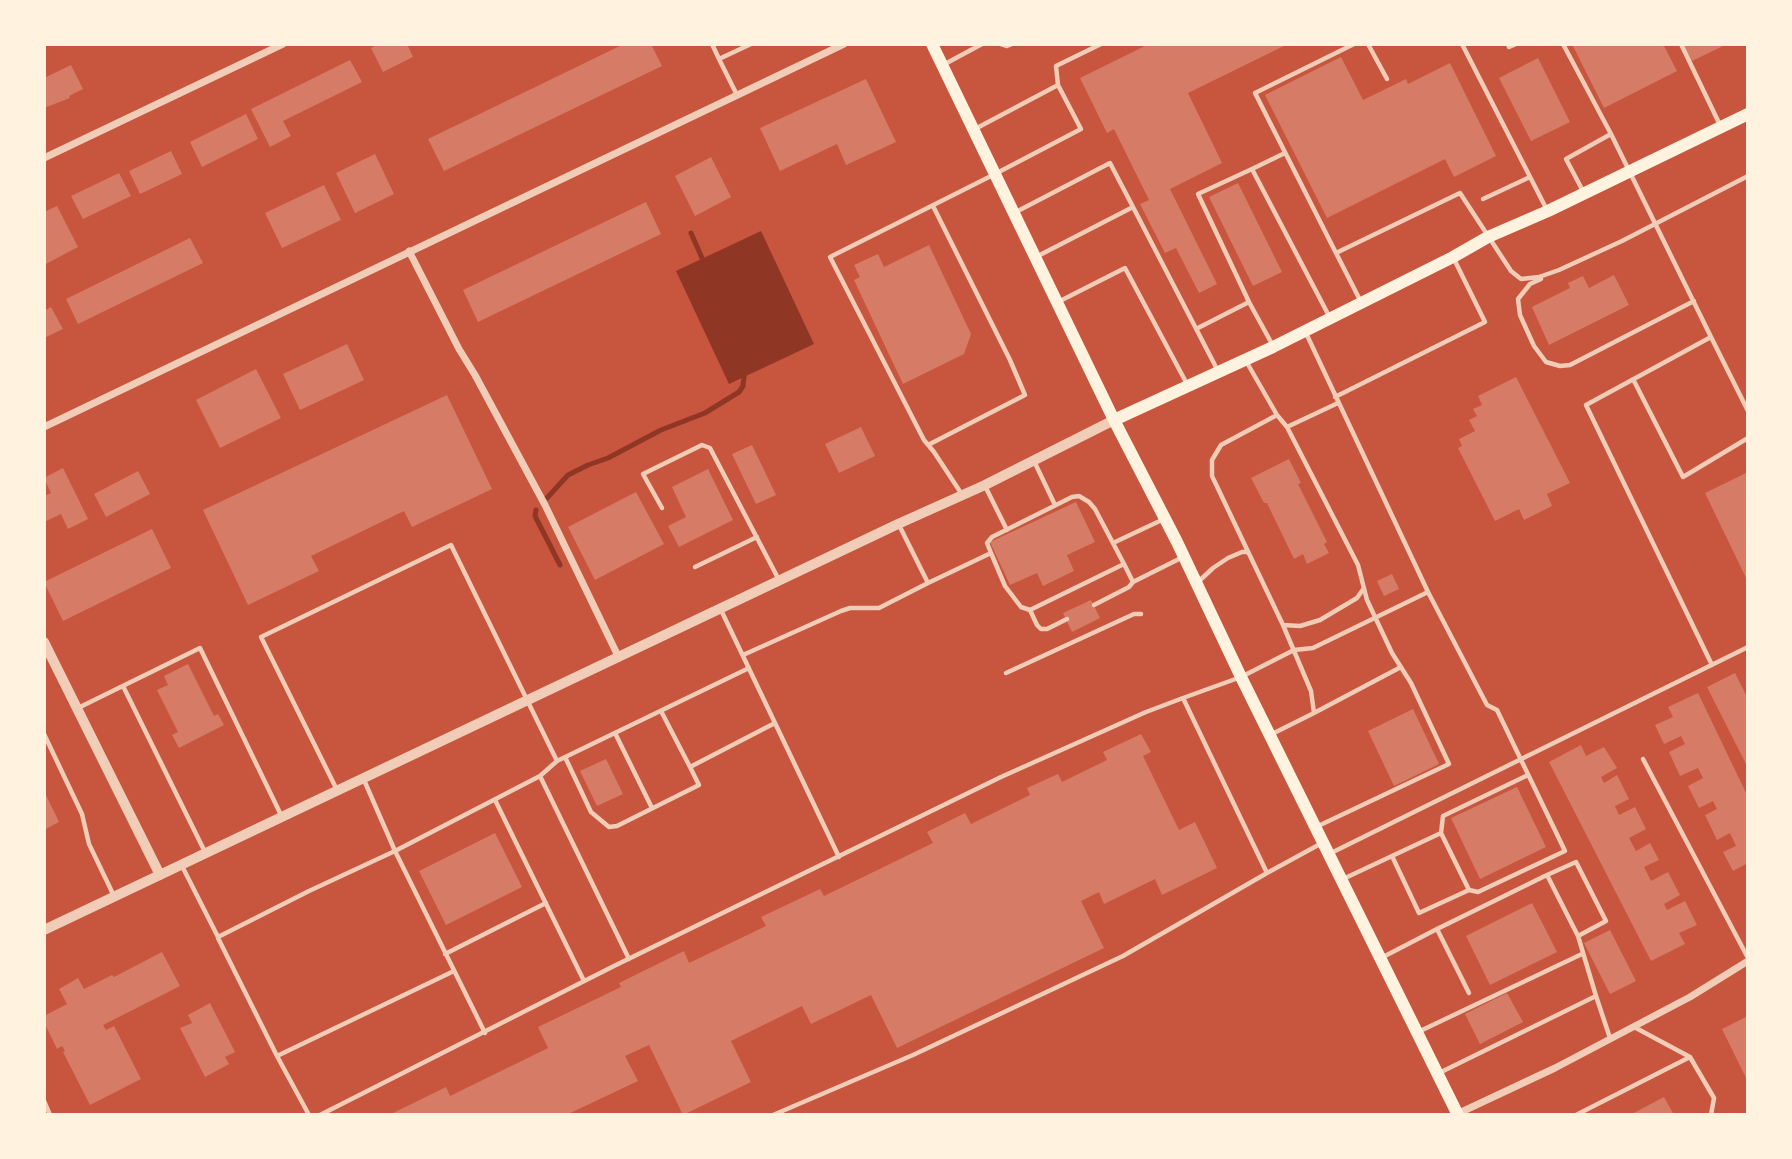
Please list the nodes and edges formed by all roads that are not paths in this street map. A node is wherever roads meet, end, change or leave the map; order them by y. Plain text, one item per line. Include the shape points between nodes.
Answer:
1 (283, 44) edge
2 (712, 44) edge
3 (751, 44) edge
4 (844, 44) edge
5 (932, 44) edge
6 (982, 44) edge
7 (1001, 44) edge
8 (1012, 44) edge
9 (1101, 44) edge
10 (1354, 44) edge
11 (1368, 44) edge
12 (1462, 44) edge
13 (1507, 44) edge
14 (1516, 44) edge
15 (1563, 44) edge
16 (1681, 44) edge
17 (719, 59) junction
18 (943, 65) junction
19 (1387, 79) dead end
20 (1058, 85) junction
21 (737, 95) junction
22 (1748, 114) edge
23 (1721, 127) junction
24 (974, 130) junction
25 (1612, 134) junction
26 (1285, 153) junction
27 (44, 158) edge
28 (1252, 169) junction
29 (1630, 171) junction
30 (995, 174) junction
31 (1748, 176) edge
32 (1530, 177) junction
33 (1584, 193) junction
34 (1483, 199) dead end
35 (933, 206) junction
36 (1133, 207) junction
37 (1548, 211) junction
38 (1014, 214) junction
39 (1656, 224) junction
40 (1488, 237) junction
41 (409, 251) junction
42 (1336, 253) junction
43 (1453, 257) junction
44 (1035, 258) junction
45 (1559, 270) junction
46 (1693, 301) junction
47 (1057, 302) junction
48 (1249, 302) junction
49 (1361, 302) junction
50 (1329, 317) junction
51 (1196, 329) junction
52 (1304, 331) junction
53 (1711, 337) junction
54 (1273, 347) junction
55 (1245, 360) junction
56 (1218, 371) junction
57 (1633, 379) junction
58 (1187, 385) junction
59 (1336, 400) junction
60 (1748, 411) edge
61 (1277, 415) junction
62 (1114, 420) junction
63 (44, 427) edge
64 (1286, 427) junction
65 (1748, 438) edge
66 (928, 445) junction
67 (1033, 460) junction
68 (985, 485) junction
69 (962, 495) junction
70 (1055, 505) junction
71 (662, 508) dead end
72 (1165, 518) junction
73 (898, 524) junction
74 (1007, 530) junction
75 (757, 537) junction
76 (1113, 543) junction
77 (1248, 552) junction
78 (991, 553) junction
79 (1184, 557) junction
80 (1124, 564) junction
81 (695, 567) dead end
82 (780, 580) junction
83 (1133, 582) junction
84 (928, 583) junction
85 (1196, 583) junction
86 (1364, 588) junction
87 (1428, 592) junction
88 (1094, 605) dead end
89 (721, 609) junction
90 (1030, 610) junction
91 (1140, 614) dead end
92 (1375, 617) junction
93 (1067, 619) dead end
94 (1283, 625) junction
95 (44, 642) edge
96 (1748, 647) edge
97 (1294, 650) junction
98 (743, 656) junction
99 (619, 658) junction
100 (1712, 665) junction
101 (1401, 667) junction
102 (749, 668) junction
103 (1006, 673) dead end
104 (1241, 677) junction
105 (123, 686) junction
106 (1183, 698) junction
107 (528, 701) junction
108 (77, 709) junction
109 (661, 711) junction
110 (1314, 713) junction
111 (775, 723) junction
112 (615, 733) junction
113 (44, 734) edge
114 (1270, 736) junction
115 (565, 757) junction
116 (1643, 759) dead end
117 (1521, 760) junction
118 (557, 761) junction
119 (690, 767) junction
120 (1528, 775) junction
121 (540, 776) junction
122 (363, 779) junction
123 (338, 791) junction
124 (495, 800) junction
125 (652, 808) junction
126 (282, 817) junction
127 (1315, 828) junction
128 (1441, 833) junction
129 (1326, 848) junction
130 (395, 851) junction
131 (205, 854) junction
132 (1392, 856) junction
133 (839, 857) junction
134 (181, 865) junction
135 (1267, 873) junction
136 (160, 875) junction
137 (1547, 876) junction
138 (1341, 880) junction
139 (1469, 890) junction
140 (114, 897) junction
141 (546, 903) junction
142 (1437, 929) junction
143 (44, 930) edge
144 (1578, 936) junction
145 (218, 937) junction
146 (445, 954) junction
147 (1582, 954) junction
148 (629, 958) junction
149 (1380, 958) junction
150 (1748, 959) edge
151 (454, 971) junction
152 (584, 981) junction
153 (1469, 993) dead end
154 (1595, 996) junction
155 (1633, 1027) junction
156 (1417, 1032) junction
157 (485, 1033) junction
158 (1610, 1039) junction
159 (278, 1056) junction
160 (1690, 1058) junction
161 (1438, 1073) junction
162 (44, 1101) edge
163 (1458, 1114) edge
164 (51, 1115) edge
165 (309, 1115) edge
166 (320, 1115) edge
167 (774, 1115) edge
168 (1576, 1115) edge
169 (1711, 1115) edge

1 - 27 street
2 - 17 lane
3 - 17 lane
4 - 21 street
5 - 18 main road
6 - 18 lane
7 - 8 lane
9 - 20 lane via 1056,66
10 - 26 lane via 1255,93
11 - 19 lane
12 - 32 lane
13 - 14 lane
15 - 25 lane
16 - 23 lane
17 - 21 lane
18 - 24 main road
20 - 24 lane
20 - 30 lane via 1081,129
21 - 41 street
22 - 23 main road
23 - 29 main road
24 - 30 main road
25 - 29 lane
25 - 33 lane via 1566,159
26 - 28 lane
26 - 42 lane
28 - 48 lane via 1198,194
28 - 50 lane
29 - 33 main road
29 - 39 lane
30 - 35 lane
30 - 38 main road
31 - 39 lane
32 - 34 lane
32 - 37 lane
33 - 37 main road
35 - 66 lane via 1025,395
35 - 66 lane via 830,257
36 - 38 lane via 1110,163
36 - 44 lane
36 - 51 lane
37 - 40 main road
38 - 44 main road
39 - 45 lane
39 - 46 lane
40 - 42 lane via 1460,193
40 - 43 main road
40 - 45 lane via 1521,279
41 - 63 street
41 - 99 street via 545,505
42 - 49 lane
43 - 49 main road
43 - 59 lane via 1485,322
44 - 47 main road
45 - 46 lane via 1530,284 1518,299 1534,346 1546,362 1560,366
46 - 53 lane
47 - 58 lane via 1125,268
47 - 62 main road
48 - 51 lane
48 - 54 lane
49 - 50 main road
50 - 52 main road
51 - 56 lane
52 - 54 main road
52 - 59 lane
53 - 57 lane
53 - 60 lane
54 - 55 main road
55 - 56 main road
55 - 61 lane
56 - 58 main road
57 - 65 lane via 1683,477
57 - 100 lane via 1586,405
58 - 62 main road
59 - 64 lane
59 - 87 lane
61 - 64 lane
61 - 77 lane via 1221,445 1212,460 1212,476
62 - 67 street
62 - 72 main road
64 - 86 lane via 1358,565
66 - 69 lane
67 - 68 street
67 - 70 lane
68 - 69 street
68 - 74 lane
69 - 73 street
70 - 74 lane
70 - 76 lane via 1079,496 1090,502
71 - 75 lane via 643,474 702,445 710,448
72 - 76 lane
72 - 79 main road
73 - 82 street
73 - 84 lane
74 - 78 lane via 988,540
75 - 81 lane
75 - 82 lane
76 - 80 lane
77 - 85 lane via 1228,558
77 - 94 lane
78 - 84 lane
78 - 90 lane via 1010,592 1021,607
79 - 83 lane
79 - 85 main road
80 - 83 lane
80 - 90 lane
82 - 89 street
83 - 88 lane
84 - 98 lane via 879,608 841,611
85 - 104 main road
86 - 92 lane
86 - 94 lane via 1357,598 1320,620
87 - 92 lane
87 - 117 lane
89 - 98 lane
89 - 99 street
90 - 93 lane via 1041,629
91 - 103 lane
92 - 97 lane via 1313,648
92 - 101 lane
94 - 97 lane
95 - 108 street
96 - 100 lane
97 - 104 lane
97 - 110 lane via 1311,691
98 - 102 lane
99 - 107 street
100 - 117 lane
101 - 110 lane
101 - 127 lane via 1449,764
102 - 109 lane
102 - 111 lane
104 - 106 lane
104 - 114 main road
105 - 108 lane
105 - 126 lane via 200,648
105 - 131 lane
106 - 133 lane via 1000,777
106 - 135 lane
107 - 118 lane
107 - 122 street
107 - 123 lane via 451,545 261,637
108 - 136 street
109 - 112 lane
109 - 119 lane
110 - 114 lane
111 - 119 lane
111 - 133 lane
112 - 115 lane
112 - 125 lane
113 - 140 lane
114 - 127 main road
115 - 118 lane
115 - 125 lane via 592,812 609,827
116 - 150 lane
117 - 120 lane
117 - 129 lane
118 - 121 lane
119 - 125 lane via 699,785
120 - 128 lane via 1443,816
120 - 139 lane via 1565,850 1478,892
121 - 124 lane
121 - 148 lane
122 - 123 street
122 - 130 lane
123 - 126 street
124 - 130 lane
124 - 141 lane
126 - 131 street
127 - 129 main road
128 - 132 lane
128 - 139 lane
129 - 135 lane
129 - 138 main road
130 - 145 lane
130 - 146 lane
131 - 134 street
132 - 138 lane
132 - 139 lane via 1419,913
133 - 148 lane
134 - 136 street
134 - 145 lane
135 - 167 lane via 1123,956
136 - 140 street
137 - 142 lane
137 - 144 lane
137 - 144 lane via 1576,862 1606,920
138 - 149 main road
140 - 143 street
141 - 146 lane
141 - 152 lane
142 - 149 lane
142 - 153 lane
144 - 147 lane
145 - 159 lane
146 - 151 lane
147 - 154 lane
147 - 156 lane
148 - 152 lane
149 - 156 main road
150 - 155 street
151 - 157 lane
151 - 159 lane
152 - 157 lane
154 - 158 lane
154 - 161 lane
155 - 158 street
155 - 160 lane
156 - 161 main road
157 - 166 lane
158 - 163 street
159 - 165 lane
160 - 168 lane
160 - 169 lane via 1714,1098
161 - 163 main road
162 - 164 lane

